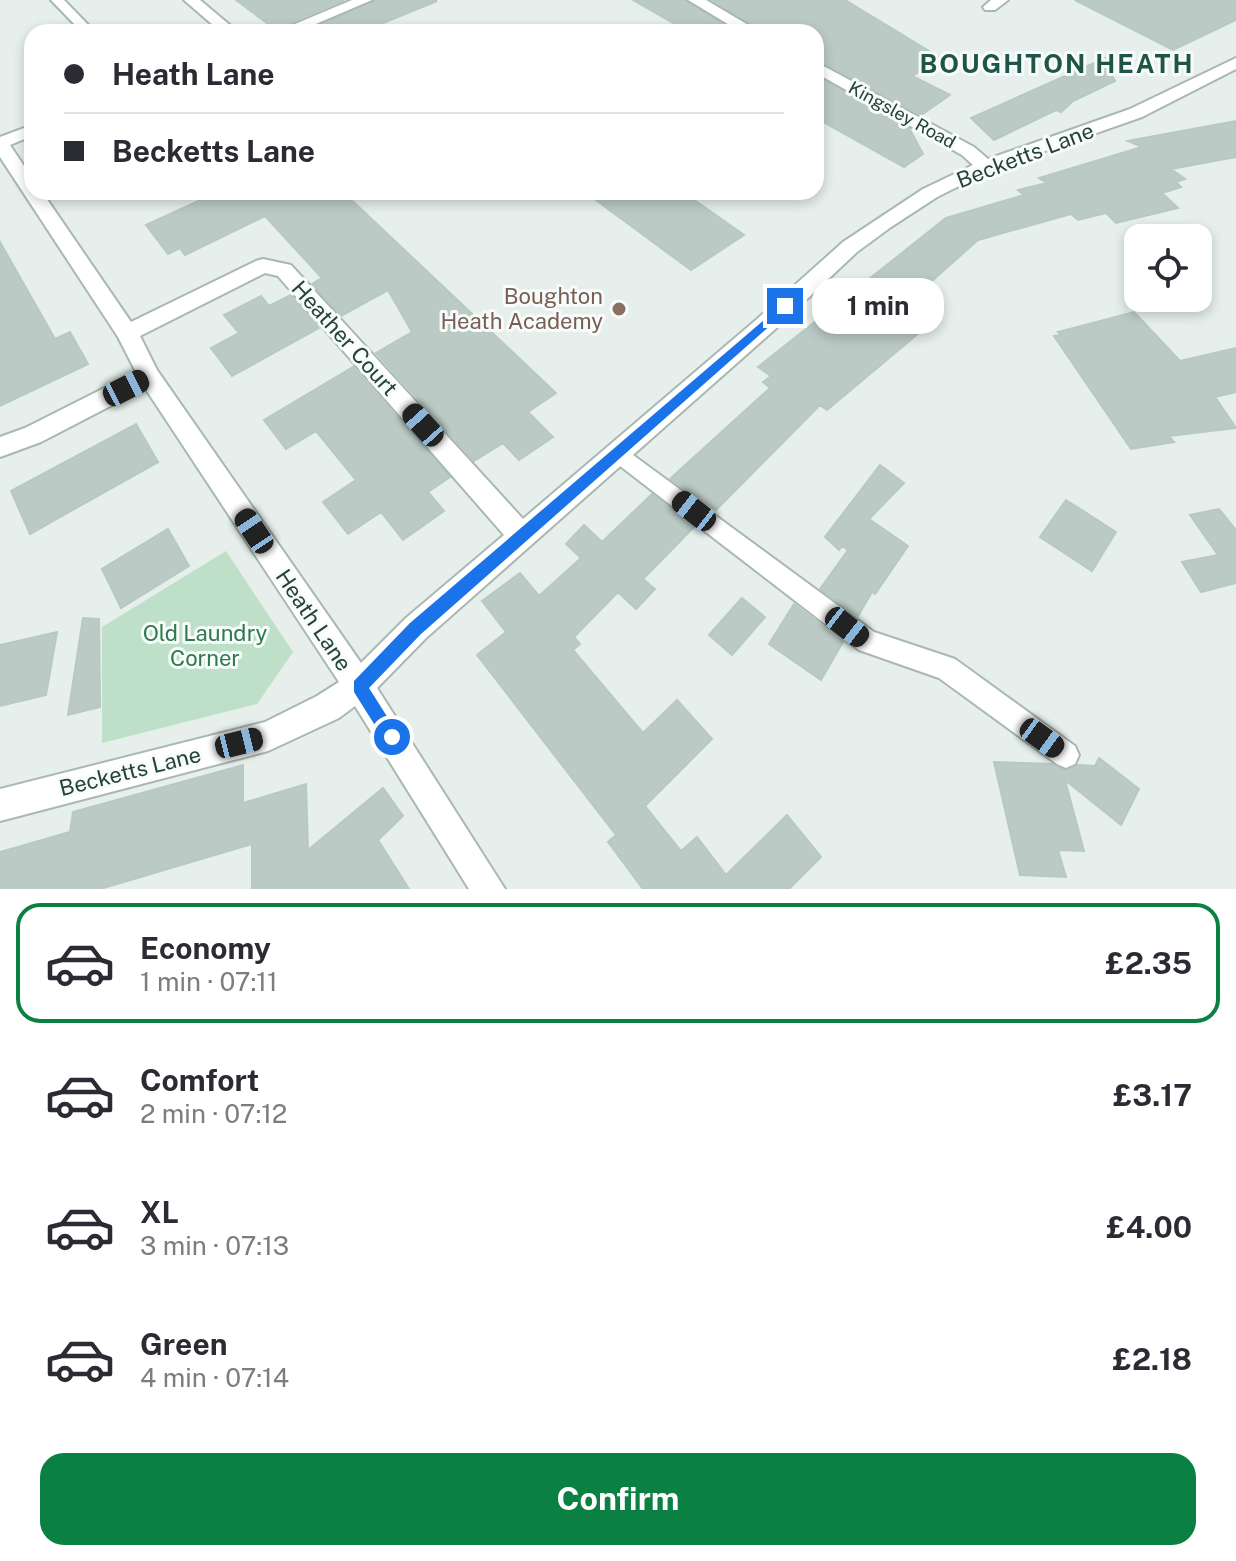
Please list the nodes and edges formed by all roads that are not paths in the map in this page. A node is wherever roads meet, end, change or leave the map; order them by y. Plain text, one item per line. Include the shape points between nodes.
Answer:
1 (57, 0) edge
2 (191, 0) edge
3 (365, 0) edge
4 (695, 0) edge
5 (81, 24) edge
6 (220, 24) edge
7 (304, 24) edge
8 (738, 24) edge
9 (1236, 63) edge
10 (824, 71) edge
11 (24, 134) edge
12 (0, 144) edge
13 (985, 166) junction
14 (24, 180) edge
15 (38, 200) edge
16 (127, 333) junction
17 (149, 376) junction
18 (0, 447) edge
19 (618, 453) junction
20 (522, 536) junction
21 (359, 686) junction
22 (1066, 755) dead end
23 (0, 805) edge
24 (488, 889) edge

1 - 5 lane
2 - 6 street
3 - 7 street
4 - 8 street
9 - 13 street, Becketts Lane via 1136,113
10 - 13 street, Kingsley Road via 968,151
11 - 12 street
12 - 14 street, Heath Lane
13 - 19 street, Becketts Lane via 930,193 850,247
15 - 16 street, Heath Lane
16 - 17 street, Heath Lane
16 - 20 street, Heather Court via 263,266 284,270
17 - 18 street
17 - 21 street, Heath Lane
19 - 20 street, Becketts Lane
19 - 22 lane via 867,642 946,668
20 - 21 street, Becketts Lane via 416,628
21 - 23 street, Becketts Lane via 268,736
21 - 24 street, Heath Lane

